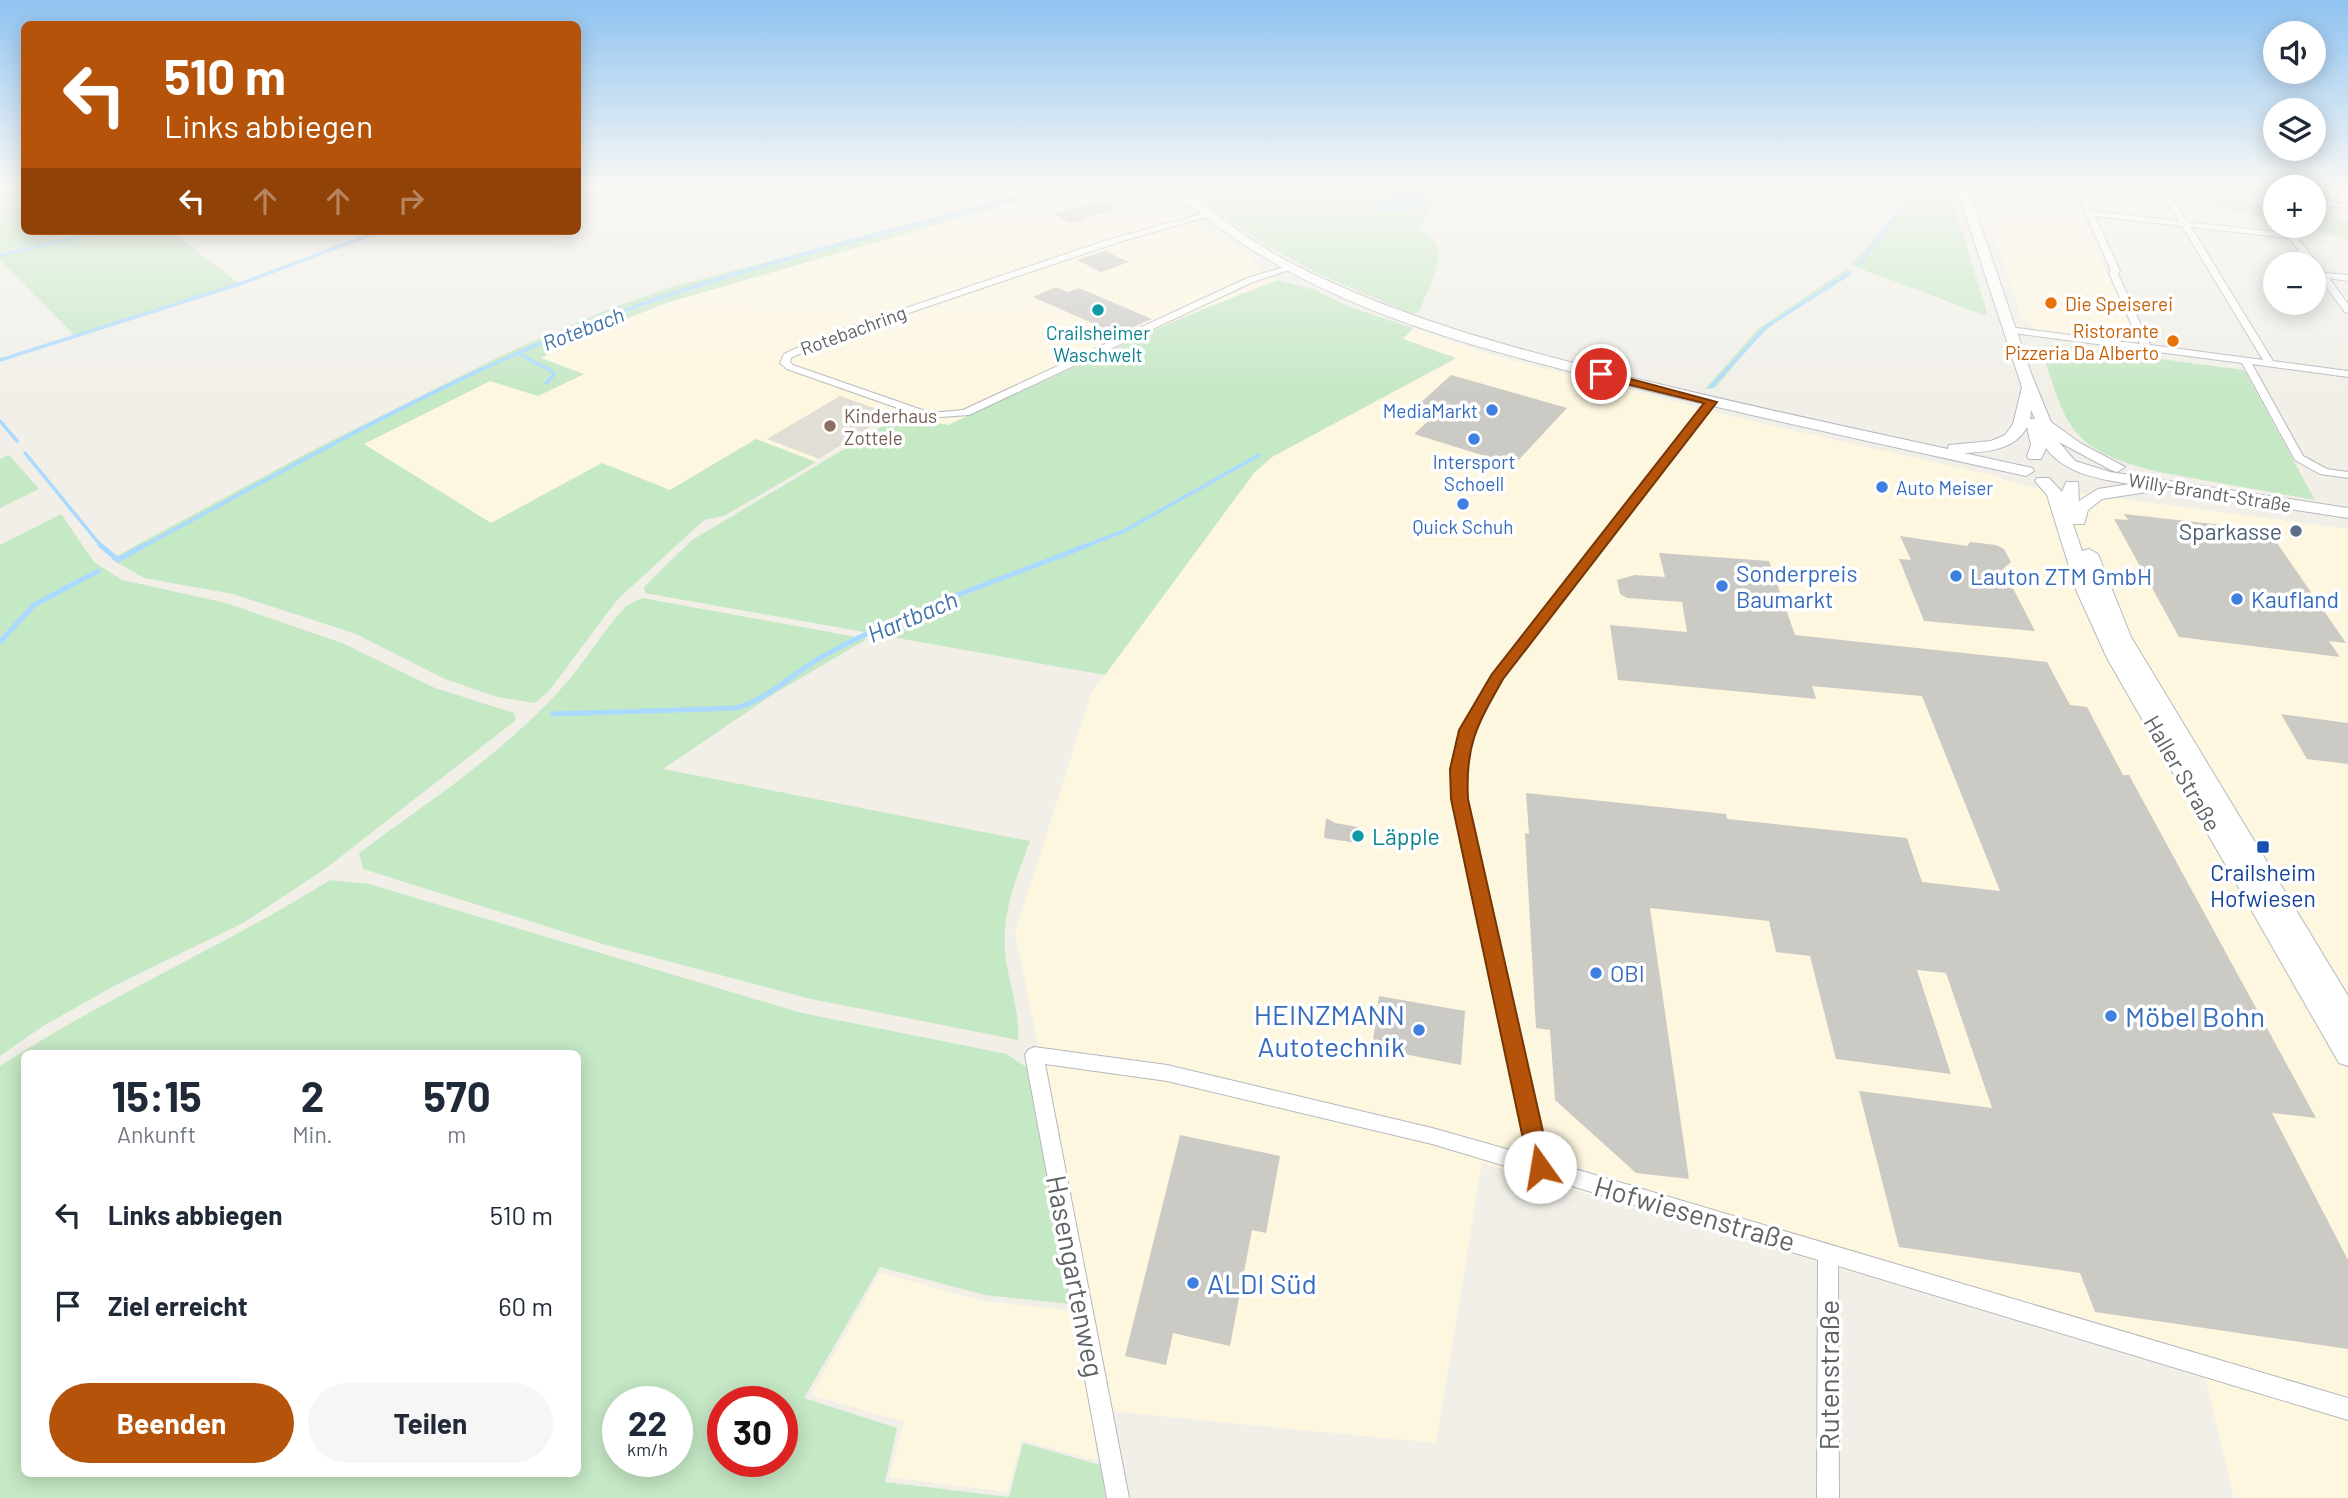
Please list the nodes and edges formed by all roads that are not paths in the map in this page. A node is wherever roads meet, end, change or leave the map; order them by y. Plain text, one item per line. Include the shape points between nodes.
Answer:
1 (1066, 256) edge
2 (1272, 256) edge
3 (1985, 256) edge
4 (2109, 256) edge
5 (2204, 256) edge
6 (1291, 268) junction
7 (2326, 276) edge
8 (2348, 278) edge
9 (2326, 281) edge
10 (2348, 310) edge
11 (2009, 330) junction
12 (2146, 348) junction
13 (2246, 362) junction
14 (2270, 364) junction
15 (2348, 374) edge
16 (2026, 383) junction
17 (1711, 402) junction
18 (2046, 423) junction
19 (1879, 439) junction
20 (1939, 448) junction
21 (2028, 462) junction
22 (2071, 464) junction
23 (2348, 475) edge
24 (2043, 481) junction
25 (2077, 483) junction
26 (2161, 490) junction
27 (2217, 492) junction
28 (2348, 513) edge
29 (2076, 515) junction
30 (2348, 519) edge
31 (2348, 1019) edge
32 (1034, 1055) joint
33 (2348, 1055) edge
34 (1540, 1167) junction
35 (1828, 1252) junction
36 (2348, 1409) edge
37 (1118, 1498) edge
38 (1828, 1498) edge

1 - 6 street, Rotebachring via 823,339 788,356 785,363 907,409 950,416 1250,280
2 - 6 main road
3 - 11 main road
4 - 12 street
5 - 14 street
6 - 17 main road via 1457,335
7 - 8 street
9 - 10 street
11 - 12 street
11 - 16 main road
12 - 13 street
13 - 14 street
13 - 23 street via 2300,458 2324,472
14 - 15 street
16 - 18 main road
16 - 20 main road via 2021,426 2012,436 1976,448
16 - 21 main road via 2039,445
17 - 19 main road
17 - 34 street via 1497,677 1466,730 1461,751 1461,811
18 - 22 main road via 2054,448
18 - 27 main road via 2074,446 2111,465
19 - 20 main road
19 - 21 main road
20 - 21 main road
21 - 22 main road, Willy-Brandt-Straße
21 - 24 main road
22 - 25 main road, Haller Straße via 2083,474
22 - 27 main road, Willy-Brandt-Straße via 2108,476
24 - 25 main road, Willy-Brandt-Straße
24 - 33 main road, Haller Straße via 2055,494 2086,592 2117,658
25 - 26 main road, Willy-Brandt-Straße
25 - 29 main road, Haller Straße via 2069,496
26 - 29 main road via 2101,493 2085,501
26 - 30 main road, Willy-Brandt-Straße
27 - 28 main road, Willy-Brandt-Straße
29 - 31 main road, Haller Straße via 2121,637
32 - 34 street, Hofwiesenstraße via 1167,1073 1432,1136
32 - 37 street, Hasengartenweg
34 - 35 street, Hofwiesenstraße
35 - 36 street, Hofwiesenstraße
35 - 38 street, Rutenstraße

